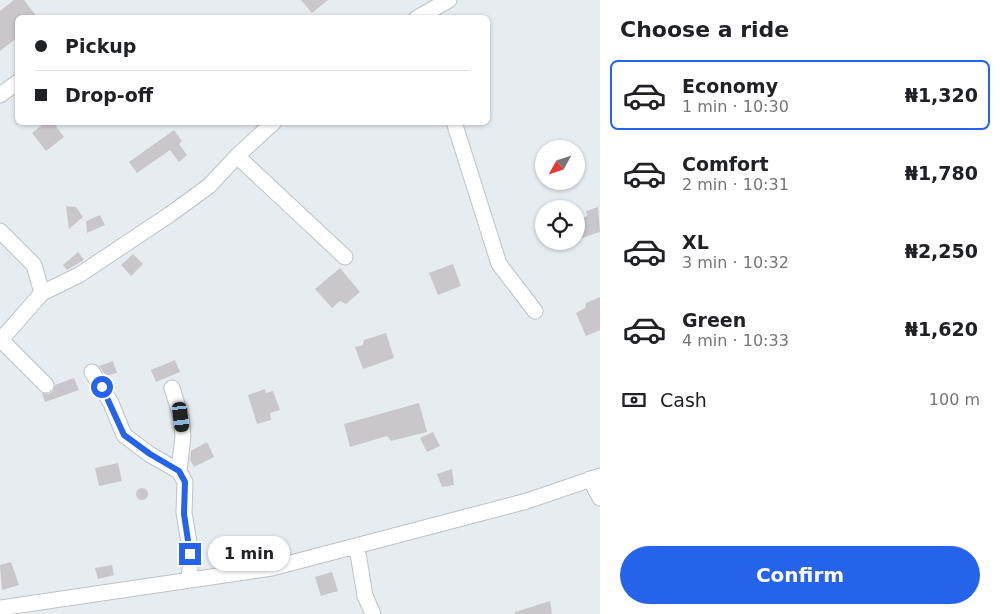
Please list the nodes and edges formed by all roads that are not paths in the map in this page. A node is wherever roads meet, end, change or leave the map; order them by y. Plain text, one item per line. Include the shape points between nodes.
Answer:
1 (449, 0) edge
2 (421, 12) edge
3 (15, 84) edge
4 (0, 95) edge
5 (271, 125) edge
6 (455, 125) edge
7 (236, 156) junction
8 (0, 231) edge
9 (345, 257) dead end
10 (42, 293) junction
11 (536, 310) dead end
12 (0, 340) edge
13 (92, 372) dead end
14 (46, 384) dead end
15 (172, 388) dead end
16 (179, 471) junction
17 (595, 478) edge
18 (600, 498) edge
19 (357, 547) junction
20 (189, 580) junction
21 (0, 608) edge
22 (373, 614) edge

1 - 2 street
3 - 4 street
5 - 7 street
6 - 11 street via 499,264
7 - 9 street
7 - 10 street via 208,186 168,215 79,275
8 - 10 street via 34,265
10 - 12 street
12 - 14 street
13 - 16 street via 111,403 124,435
15 - 16 street via 183,436
16 - 20 street via 185,482
17 - 18 street
17 - 19 street via 527,501
19 - 20 street via 272,568
19 - 22 street via 365,596
20 - 21 street

